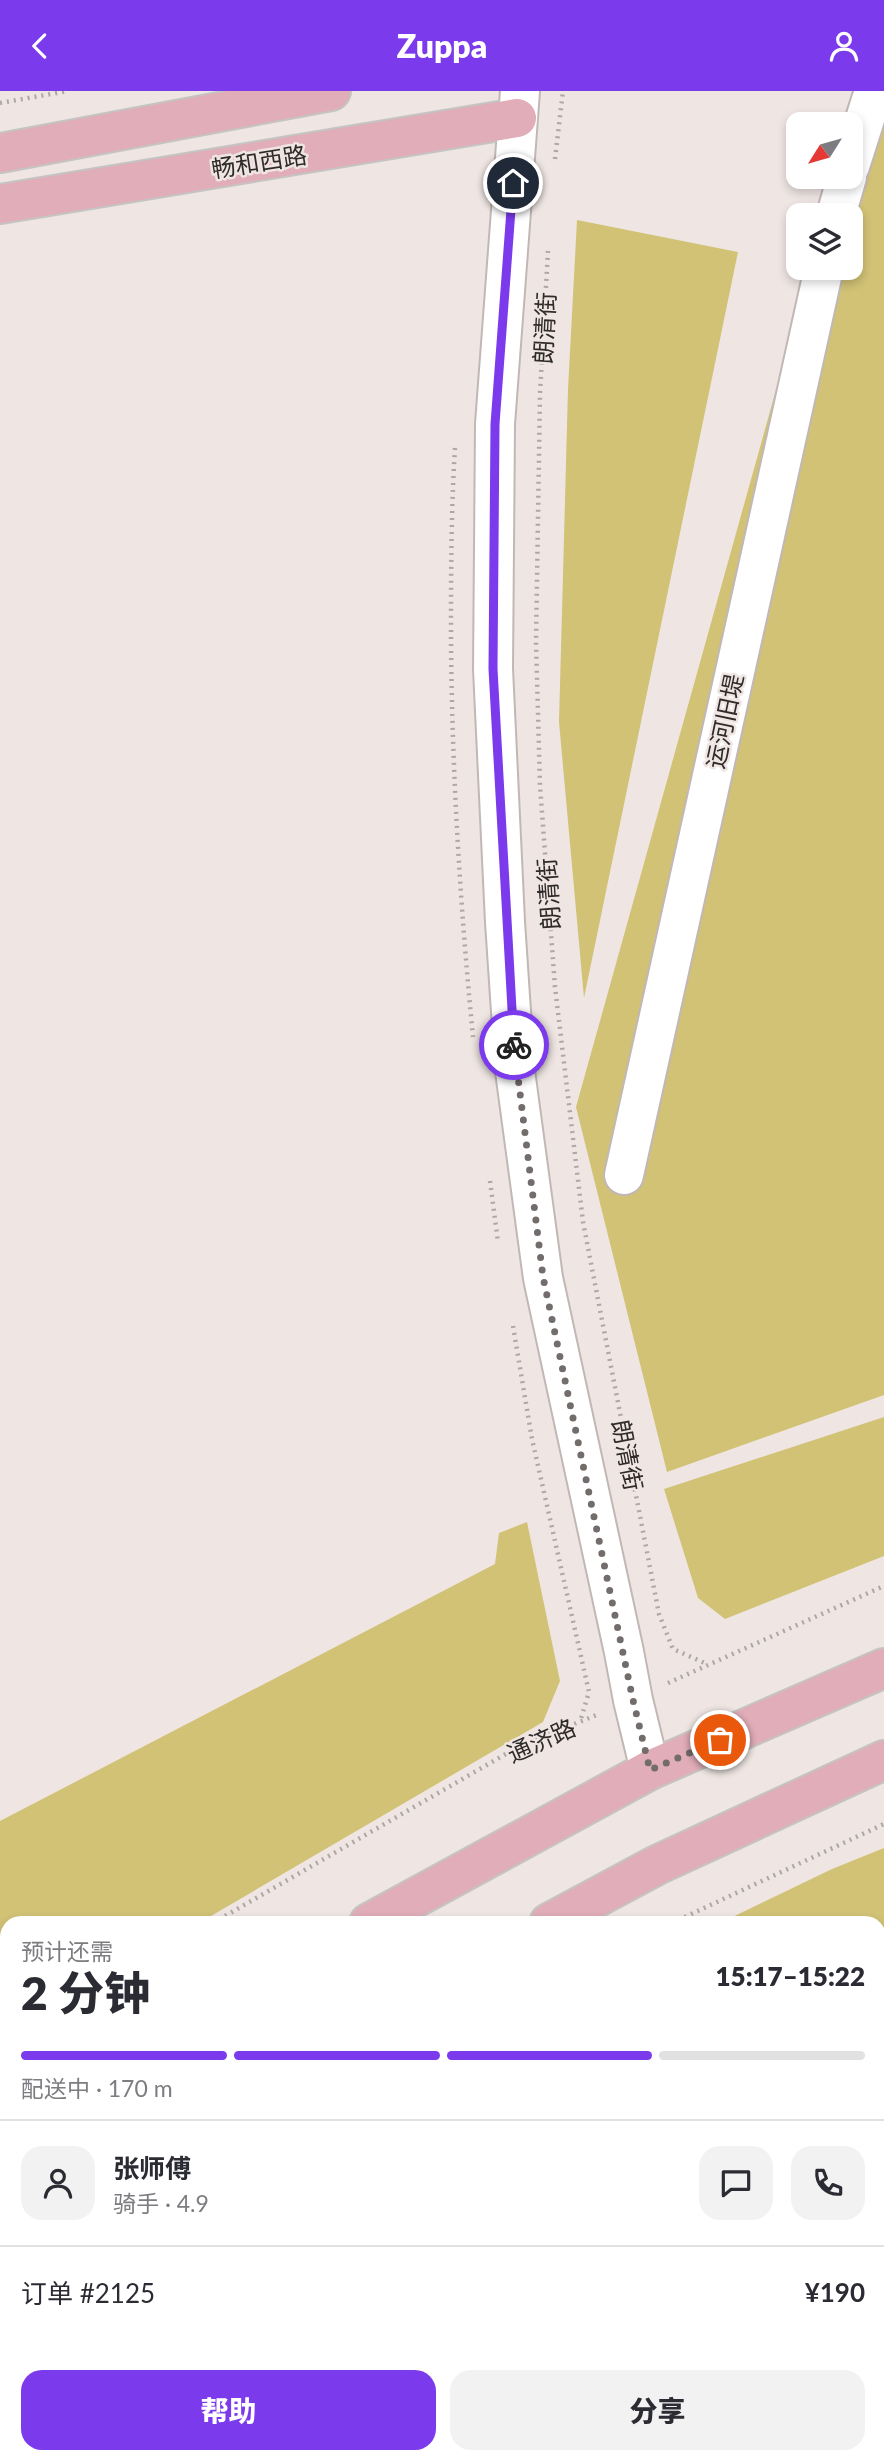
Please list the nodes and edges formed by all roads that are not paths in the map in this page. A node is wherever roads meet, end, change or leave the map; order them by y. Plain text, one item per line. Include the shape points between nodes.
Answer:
1 (331, 91) edge
2 (874, 91) edge
3 (519, 105) edge
4 (863, 125) edge
5 (0, 153) edge
6 (0, 204) edge
7 (821, 280) edge
8 (624, 1175) dead end
9 (884, 1668) edge
10 (884, 1760) edge
11 (650, 1770) junction
12 (382, 1916) edge
13 (562, 1916) edge

1 - 5 main road
2 - 4 street
3 - 6 main road, 畅和西路
3 - 11 street, 朗清街 via 495,424 493,669 515,1071 543,1277
7 - 8 street, 运河旧堤
9 - 11 main road
10 - 13 main road via 657,1865
11 - 12 main road

